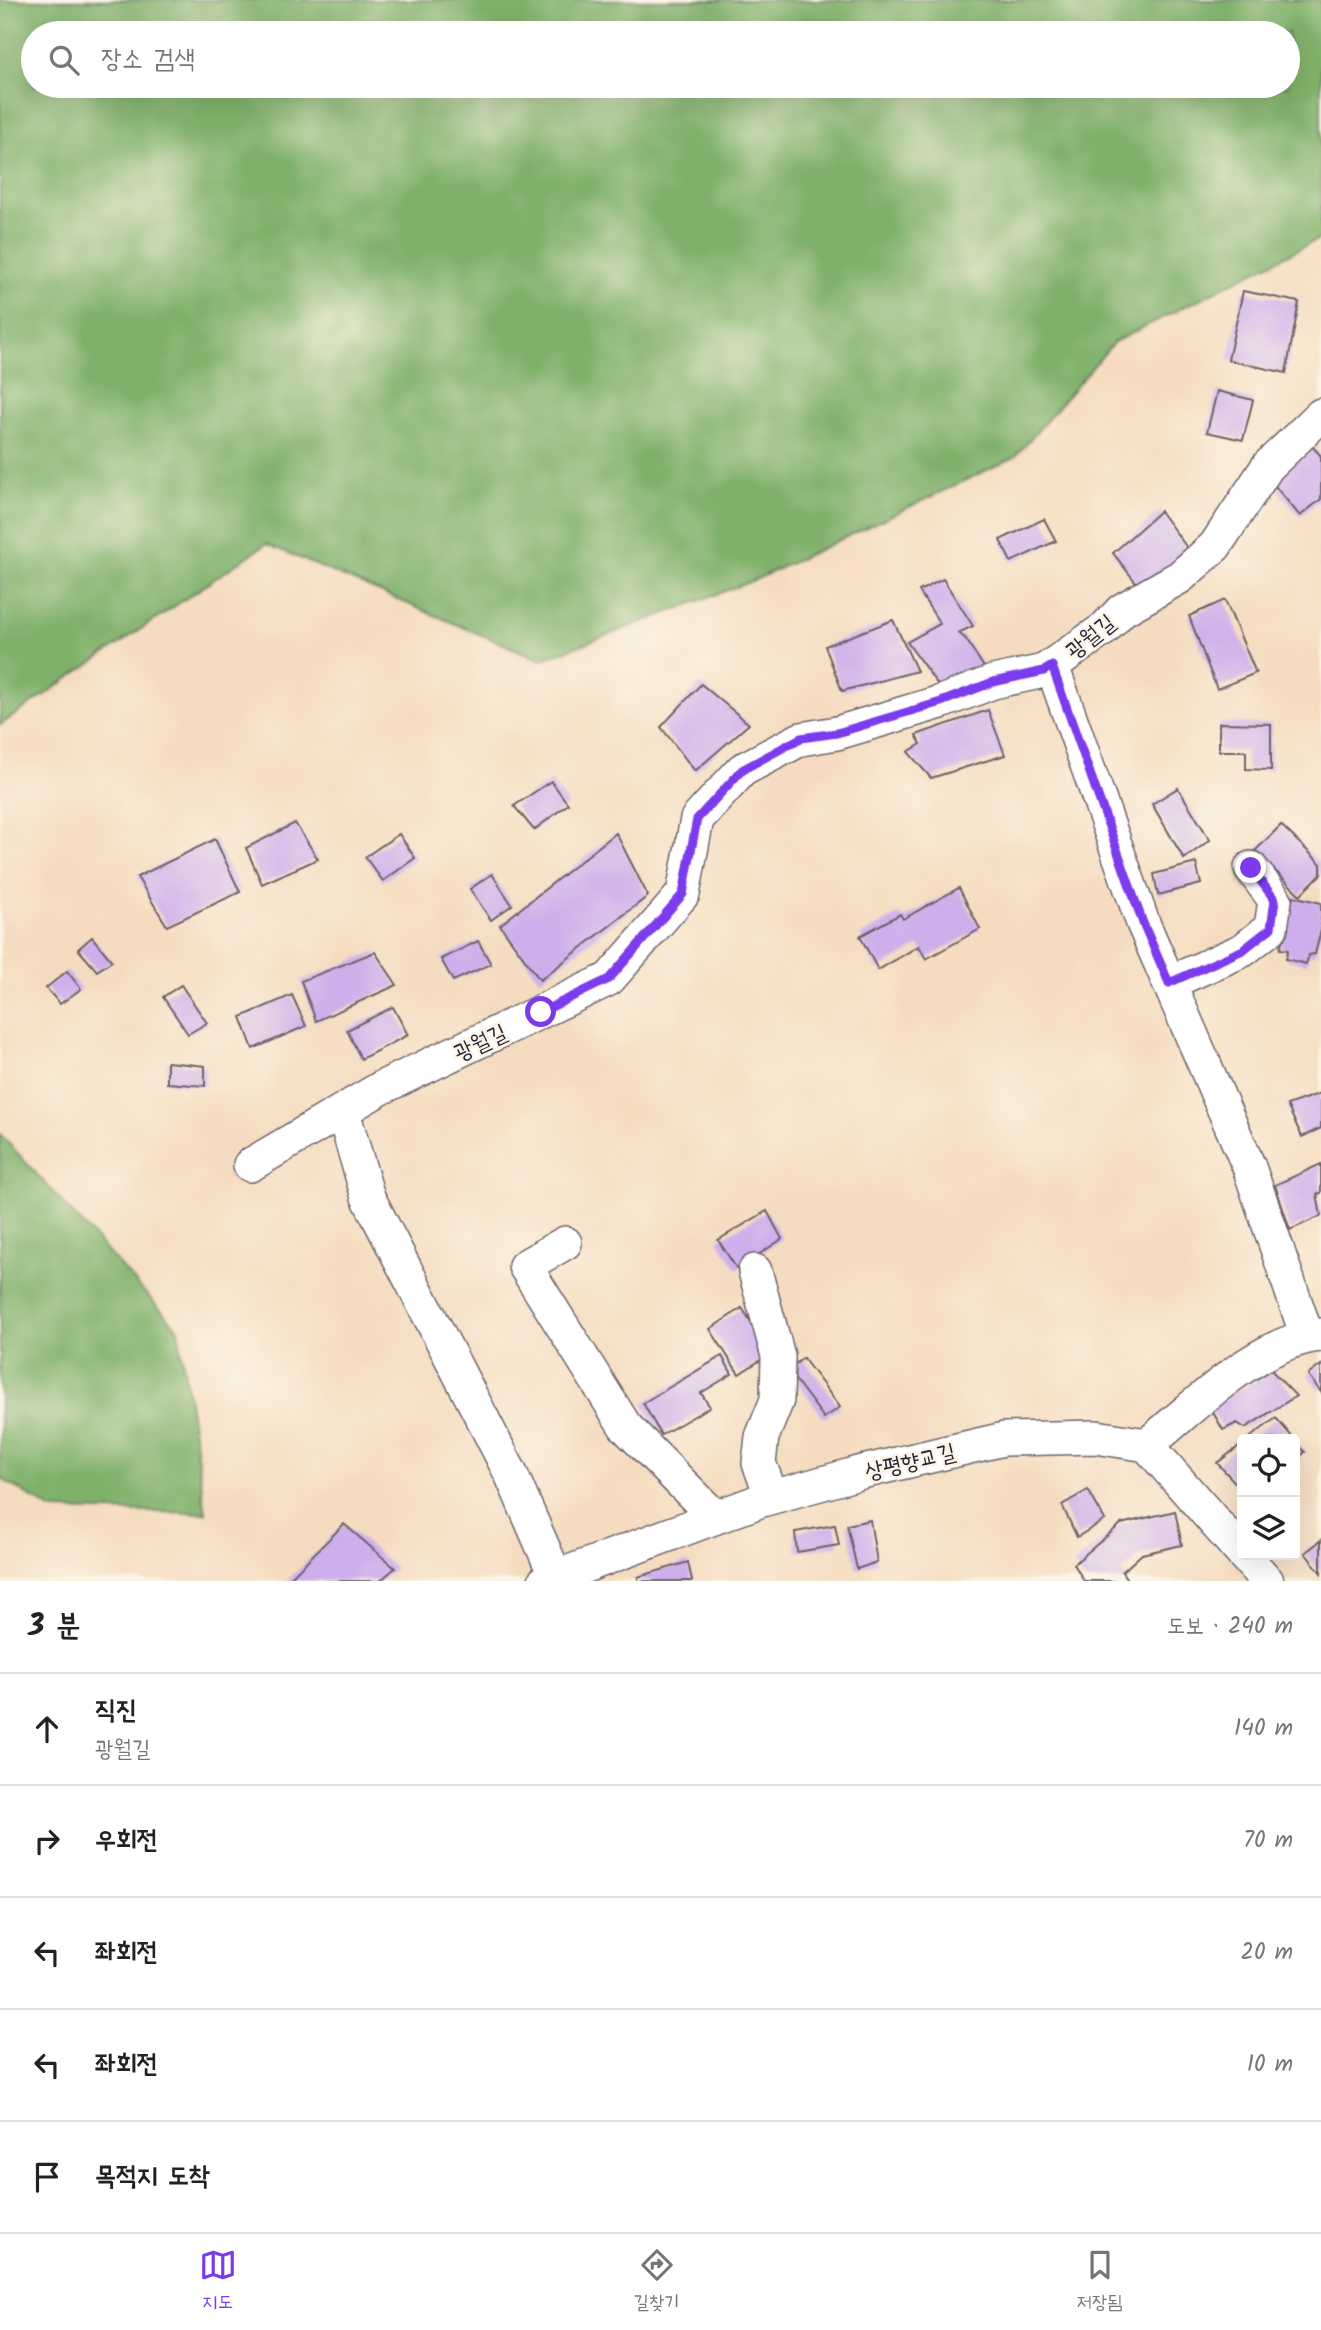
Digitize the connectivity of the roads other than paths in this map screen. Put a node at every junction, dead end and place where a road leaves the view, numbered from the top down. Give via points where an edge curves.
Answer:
1 (1321, 415) edge
2 (1052, 666) junction
3 (1251, 868) dead end
4 (1169, 983) junction
5 (343, 1112) junction
6 (250, 1166) dead end
7 (565, 1243) dead end
8 (755, 1271) dead end
9 (1314, 1335) edge
10 (1147, 1445) junction
11 (772, 1497) junction
12 (715, 1517) junction
13 (1237, 1547) edge
14 (1248, 1560) edge
15 (550, 1578) edge
16 (1267, 1581) edge

1 - 2 street, 광월길 via 1268,467 1215,546 1180,577 1122,610 1104,629
2 - 4 street via 1143,923
2 - 5 street, 광월길 via 837,733 801,738 742,770 697,819 683,894 609,979 382,1088
3 - 4 street via 1275,900 1271,928 1243,950
4 - 9 street via 1249,1167
5 - 6 street, 광월길
5 - 15 street via 368,1197 511,1474
7 - 12 street via 525,1266 625,1426
8 - 11 street via 778,1356 777,1400 762,1437 759,1463
9 - 10 street via 1249,1364
10 - 11 street, 상평향교길 via 1096,1437 1004,1439
10 - 13 street
11 - 12 street, 상평향교길
12 - 15 street, 상평향교길
14 - 16 street

